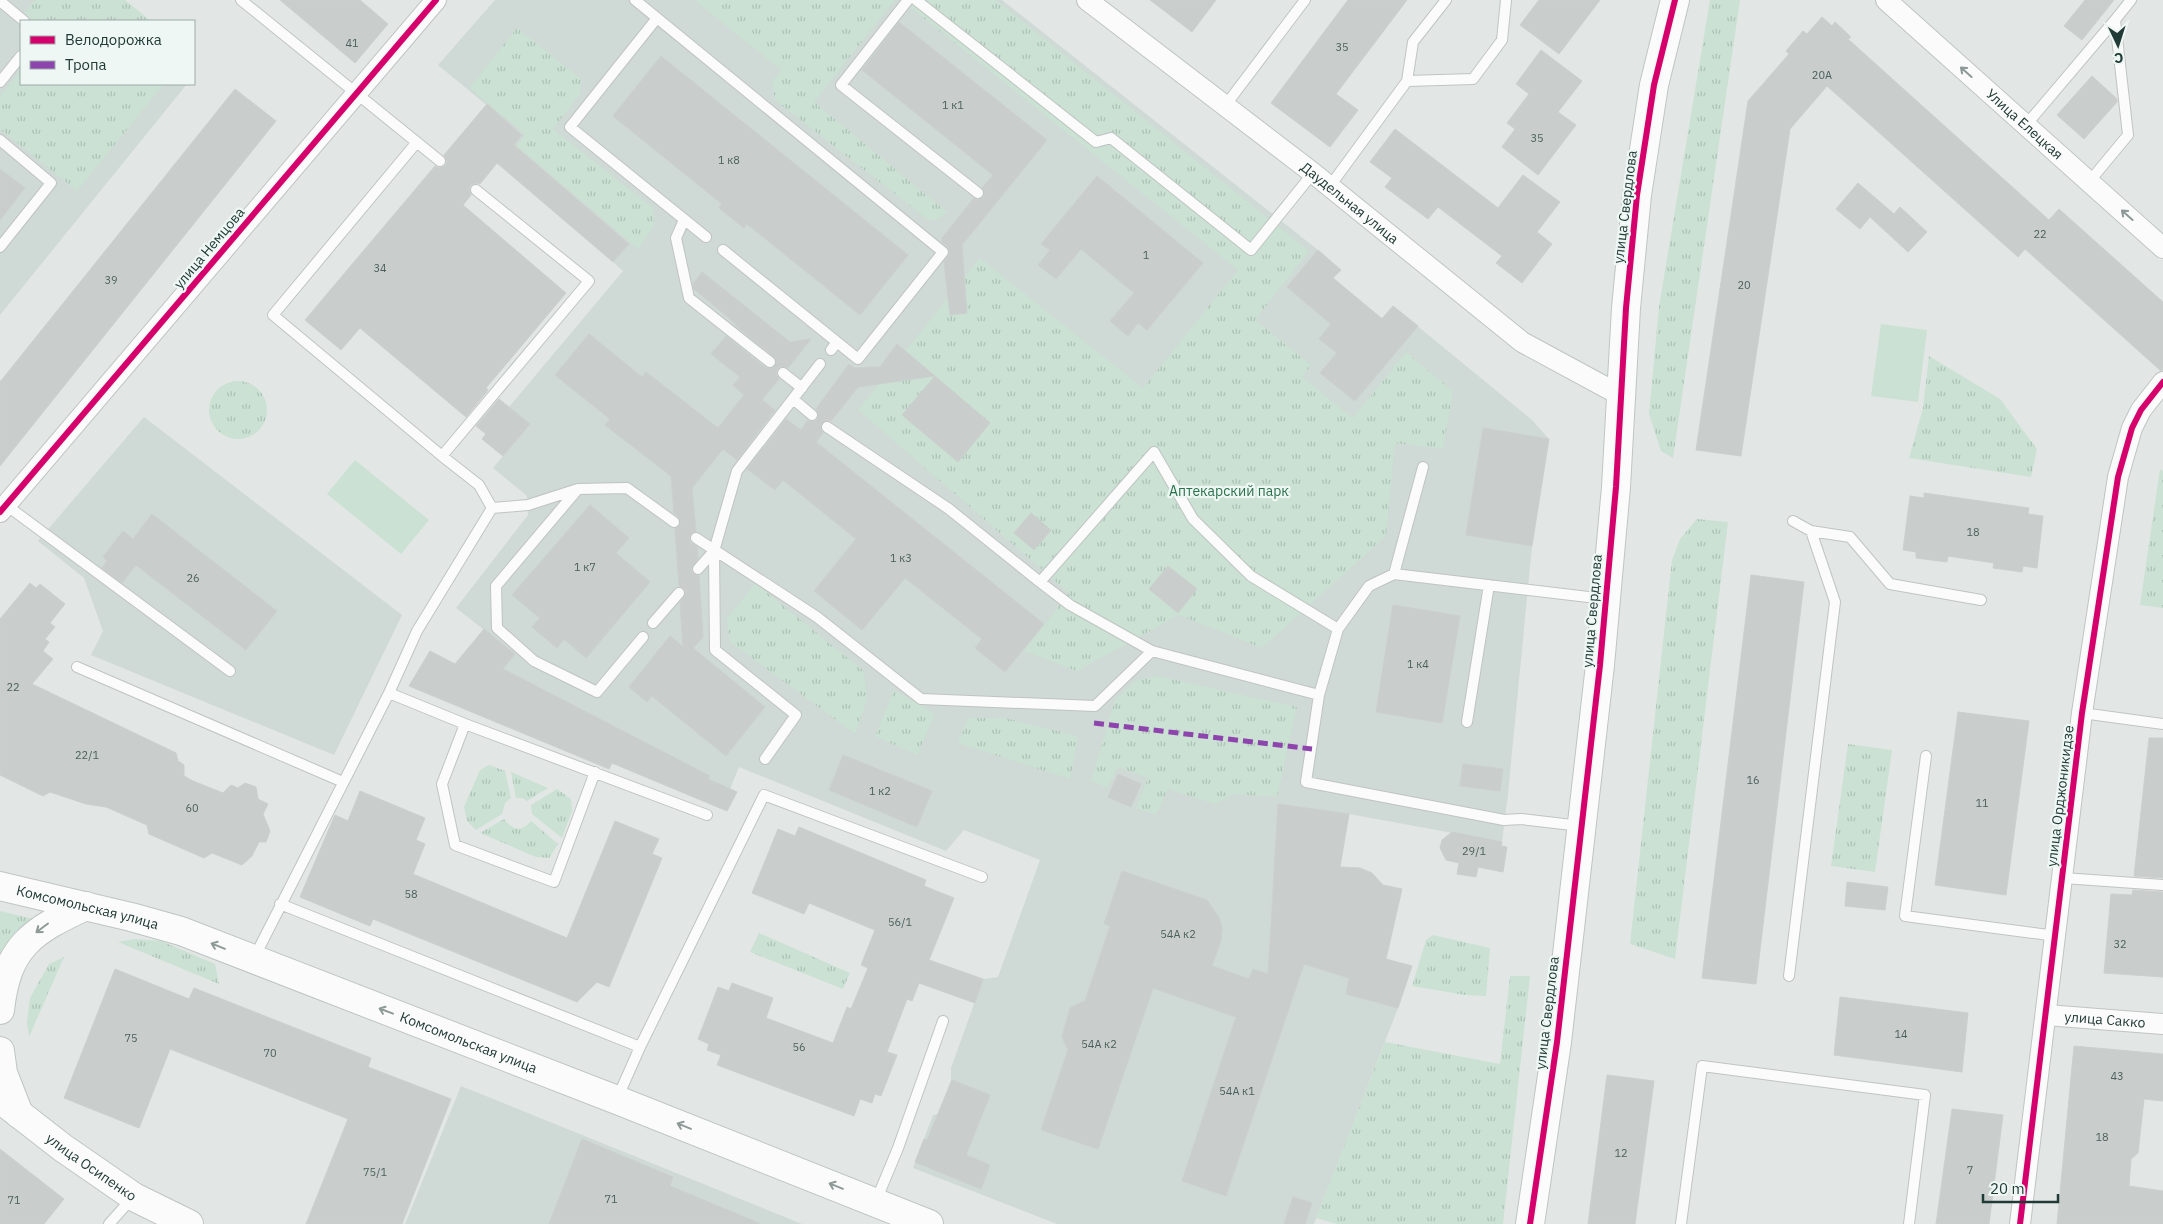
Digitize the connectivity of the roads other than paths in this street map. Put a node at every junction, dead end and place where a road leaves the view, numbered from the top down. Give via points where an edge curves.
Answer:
1 (241, 0) edge
2 (436, 0) edge
3 (635, 0) edge
4 (908, 0) edge
5 (916, 0) edge
6 (1087, 0) edge
7 (1305, 0) edge
8 (1446, 0) edge
9 (1506, 0) edge
10 (1674, 0) edge
11 (1886, 0) edge
12 (2131, 0) edge
13 (0, 1) edge
14 (657, 18) junction
15 (23, 20) edge
16 (2115, 20) junction
17 (20, 57) edge
18 (1407, 81) junction
19 (0, 82) edge
20 (357, 94) junction
21 (1225, 106) junction
22 (2026, 125) junction
23 (0, 140) edge
24 (418, 142) junction
25 (440, 161) dead end
26 (1313, 173) junction
27 (2089, 182) junction
28 (1330, 186) junction
29 (476, 190) dead end
30 (978, 193) dead end
31 (684, 220) junction
32 (706, 237) dead end
33 (0, 247) edge
34 (2163, 248) edge
35 (723, 250) dead end
36 (770, 362) dead end
37 (820, 364) dead end
38 (783, 373) dead end
39 (2163, 382) edge
40 (802, 388) junction
41 (1620, 396) junction
42 (793, 399) junction
43 (812, 415) dead end
44 (827, 427) dead end
45 (442, 456) junction
46 (1423, 467) dead end
47 (578, 488) junction
48 (3, 508) edge
49 (492, 508) junction
50 (1793, 520) dead end
51 (674, 522) dead end
52 (1811, 531) junction
53 (696, 538) dead end
54 (714, 551) junction
55 (698, 569) dead end
56 (1394, 574) junction
57 (1040, 582) junction
58 (1489, 585) junction
59 (679, 592) dead end
60 (1606, 600) junction
61 (1981, 600) dead end
62 (653, 623) dead end
63 (1338, 629) junction
64 (643, 637) dead end
65 (1152, 651) junction
66 (77, 667) dead end
67 (230, 671) dead end
68 (389, 693) junction
69 (1319, 695) junction
70 (2082, 713) junction
71 (1467, 722) dead end
72 (465, 724) junction
73 (2163, 724) edge
74 (1926, 756) dead end
75 (765, 759) dead end
76 (595, 772) junction
77 (343, 782) junction
78 (707, 815) dead end
79 (1582, 826) junction
80 (982, 877) dead end
81 (2063, 878) junction
82 (2163, 884) edge
83 (0, 886) edge
84 (280, 904) junction
85 (86, 906) junction
86 (2056, 936) junction
87 (252, 960) junction
88 (1789, 976) dead end
89 (0, 1010) edge
90 (2046, 1015) junction
91 (943, 1022) dead end
92 (2163, 1024) edge
93 (640, 1047) junction
94 (0, 1051) edge
95 (616, 1100) junction
96 (10, 1106) edge
97 (134, 1197) junction
98 (876, 1202) junction
99 (109, 1224) edge
100 (189, 1224) edge
101 (930, 1224) edge
102 (1530, 1224) edge
103 (1681, 1224) edge
104 (1909, 1224) edge
105 (2020, 1224) edge

1 - 20 lane
2 - 20 street, улица Немцова
3 - 14 lane
4 - 30 lane via 841,85
5 - 26 lane via 1096,142 1110,138 1252,250
6 - 21 street, Даудельная улица
7 - 21 lane
8 - 18 lane via 1413,42
9 - 18 lane via 1502,40 1473,79
10 - 41 main road, улица Свердлова via 1654,85 1637,195
22 -> 11 street, Улица Елецкая
12 - 16 lane
13 - 15 lane
14 - 31 lane via 570,127
14 - 35 lane via 943,252 858,359 834,346
16 - 22 lane
16 - 27 lane via 2128,135
17 - 19 lane
18 - 28 lane
20 - 24 lane
20 - 48 street, улица Немцова
21 - 26 street, Даудельная улица
22 - 27 street, Улица Елецкая
23 - 33 lane via 51,183
24 - 25 lane
24 - 45 lane via 273,315
26 - 28 street, Даудельная улица
34 -> 27 street, Улица Елецкая
28 - 41 street, Даудельная улица via 1522,342
29 - 45 lane via 588,282
31 - 32 lane
31 - 36 lane via 676,238 689,298
37 - 40 lane
38 - 40 lane
39 - 70 street, улица Орджоникидзе via 2132,428 2118,477
40 - 42 lane
41 - 60 main road, улица Свердлова
42 - 43 lane
42 - 54 lane via 737,471
44 - 57 lane via 949,510
45 - 49 lane via 480,485
46 - 56 lane
47 - 49 lane via 528,505
47 - 51 lane via 627,488
47 - 64 lane via 496,586 496,628 534,661 597,692
48 - 67 lane
49 - 68 lane via 417,631
50 - 52 lane
52 - 61 lane via 1850,537 1890,584
52 - 88 lane via 1835,602
53 - 54 lane
54 - 55 lane
54 - 65 lane via 817,617 921,699 1095,706
54 - 75 lane via 714,650 796,715
56 - 58 lane
56 - 63 lane via 1370,586
57 - 63 lane via 1154,452 1194,519 1251,576
57 - 65 lane via 1070,605
58 - 60 lane
58 - 71 lane
59 - 62 lane
60 - 79 main road, улица Свердлова
63 - 69 lane
65 - 69 lane
66 - 77 lane
68 - 72 lane
68 - 77 lane
69 - 79 lane via 1306,782 1504,820
70 - 73 lane
70 - 81 street, улица Орджоникидзе
72 - 76 lane
72 - 76 lane via 442,784 455,845 554,882
74 - 86 lane via 1906,916
76 - 78 lane
77 - 84 lane
79 - 102 main road, улица Свердлова via 1557,1042
80 - 93 lane via 764,795
81 - 82 lane
81 - 86 street, улица Орджоникидзе
83 - 85 main road, Комсомольская улица
84 - 87 lane
84 - 93 lane
87 -> 85 main road, Комсомольская улица via 181,931
85 -> 89 main road via 48,924 26,940 11,964 2,990
86 - 90 street, улица Орджоникидзе
95 -> 87 main road, Комсомольская улица
90 - 92 street, улица Сакко
90 - 105 street, улица Орджоникидзе
91 - 98 lane
93 - 95 lane
94 - 96 main road
98 -> 95 main road, Комсомольская улица
96 - 97 main road, улица Осипенко via 63,1148
97 - 99 lane
97 - 100 main road, улица Осипенко
98 - 101 main road, Комсомольская улица
103 - 104 lane via 1702,1066 1926,1094

